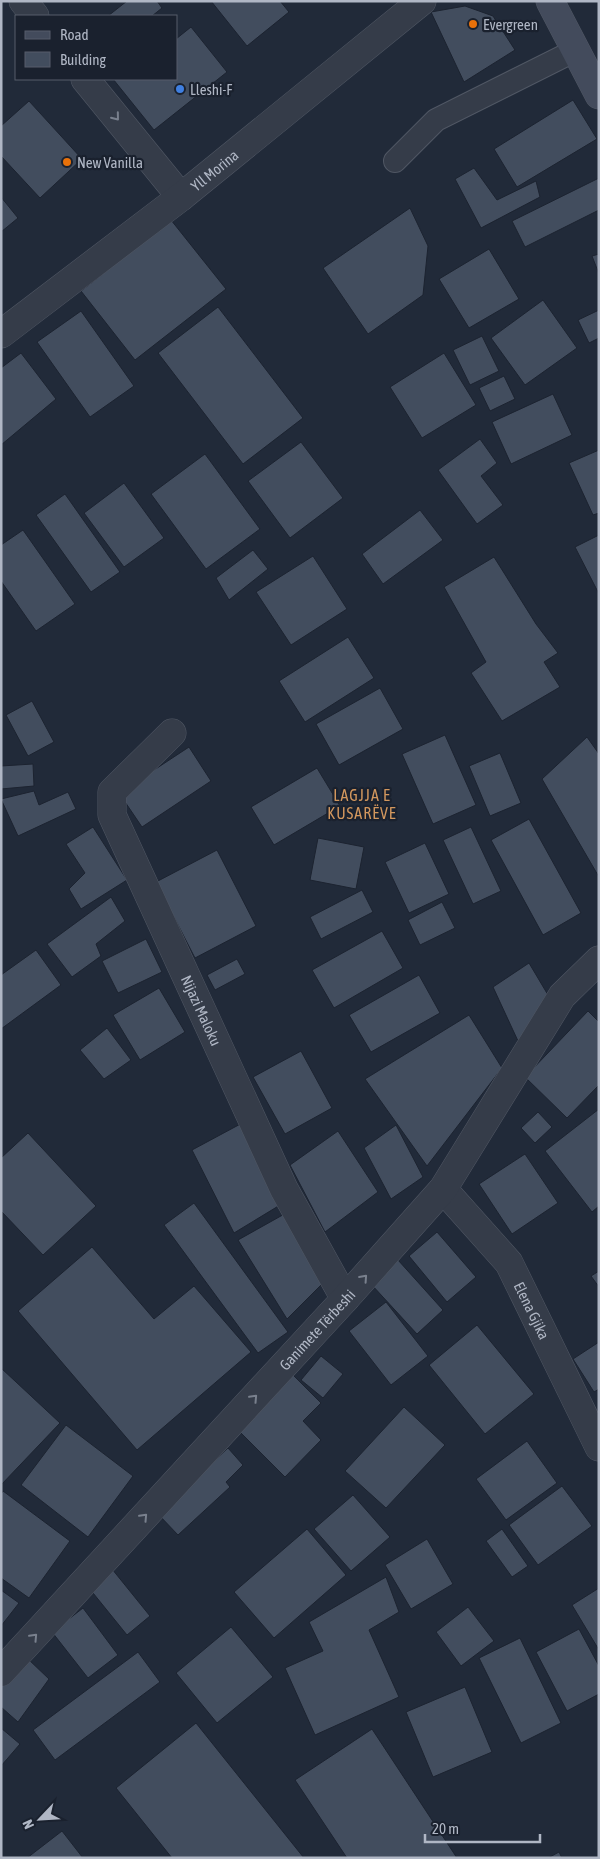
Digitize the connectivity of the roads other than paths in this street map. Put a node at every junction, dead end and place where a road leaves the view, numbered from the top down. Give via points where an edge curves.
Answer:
1 (23, 1) edge
2 (422, 1) edge
3 (550, 1) edge
4 (34, 15) edge
5 (576, 50) junction
6 (86, 80) edge
7 (598, 94) edge
8 (395, 161) dead end
9 (181, 197) junction
10 (1, 334) edge
11 (172, 733) dead end
12 (599, 960) edge
13 (443, 1189) junction
14 (345, 1299) junction
15 (599, 1447) edge
16 (1, 1672) edge

1 - 4 street
2 - 9 street, Yll Morina
3 - 5 street
5 - 7 street
5 - 8 lane via 436,120
6 -> 9 street
9 - 10 street, Yll Morina
11 - 14 street, Nijazi Maloku via 112,792 112,815 284,1189
12 - 13 street, Ganimete Tërbeshi via 562,996
14 -> 13 street, Ganimete Tërbeshi
13 - 15 street, Elena Gjika via 509,1263
16 -> 14 street, Ganimete Tërbeshi

